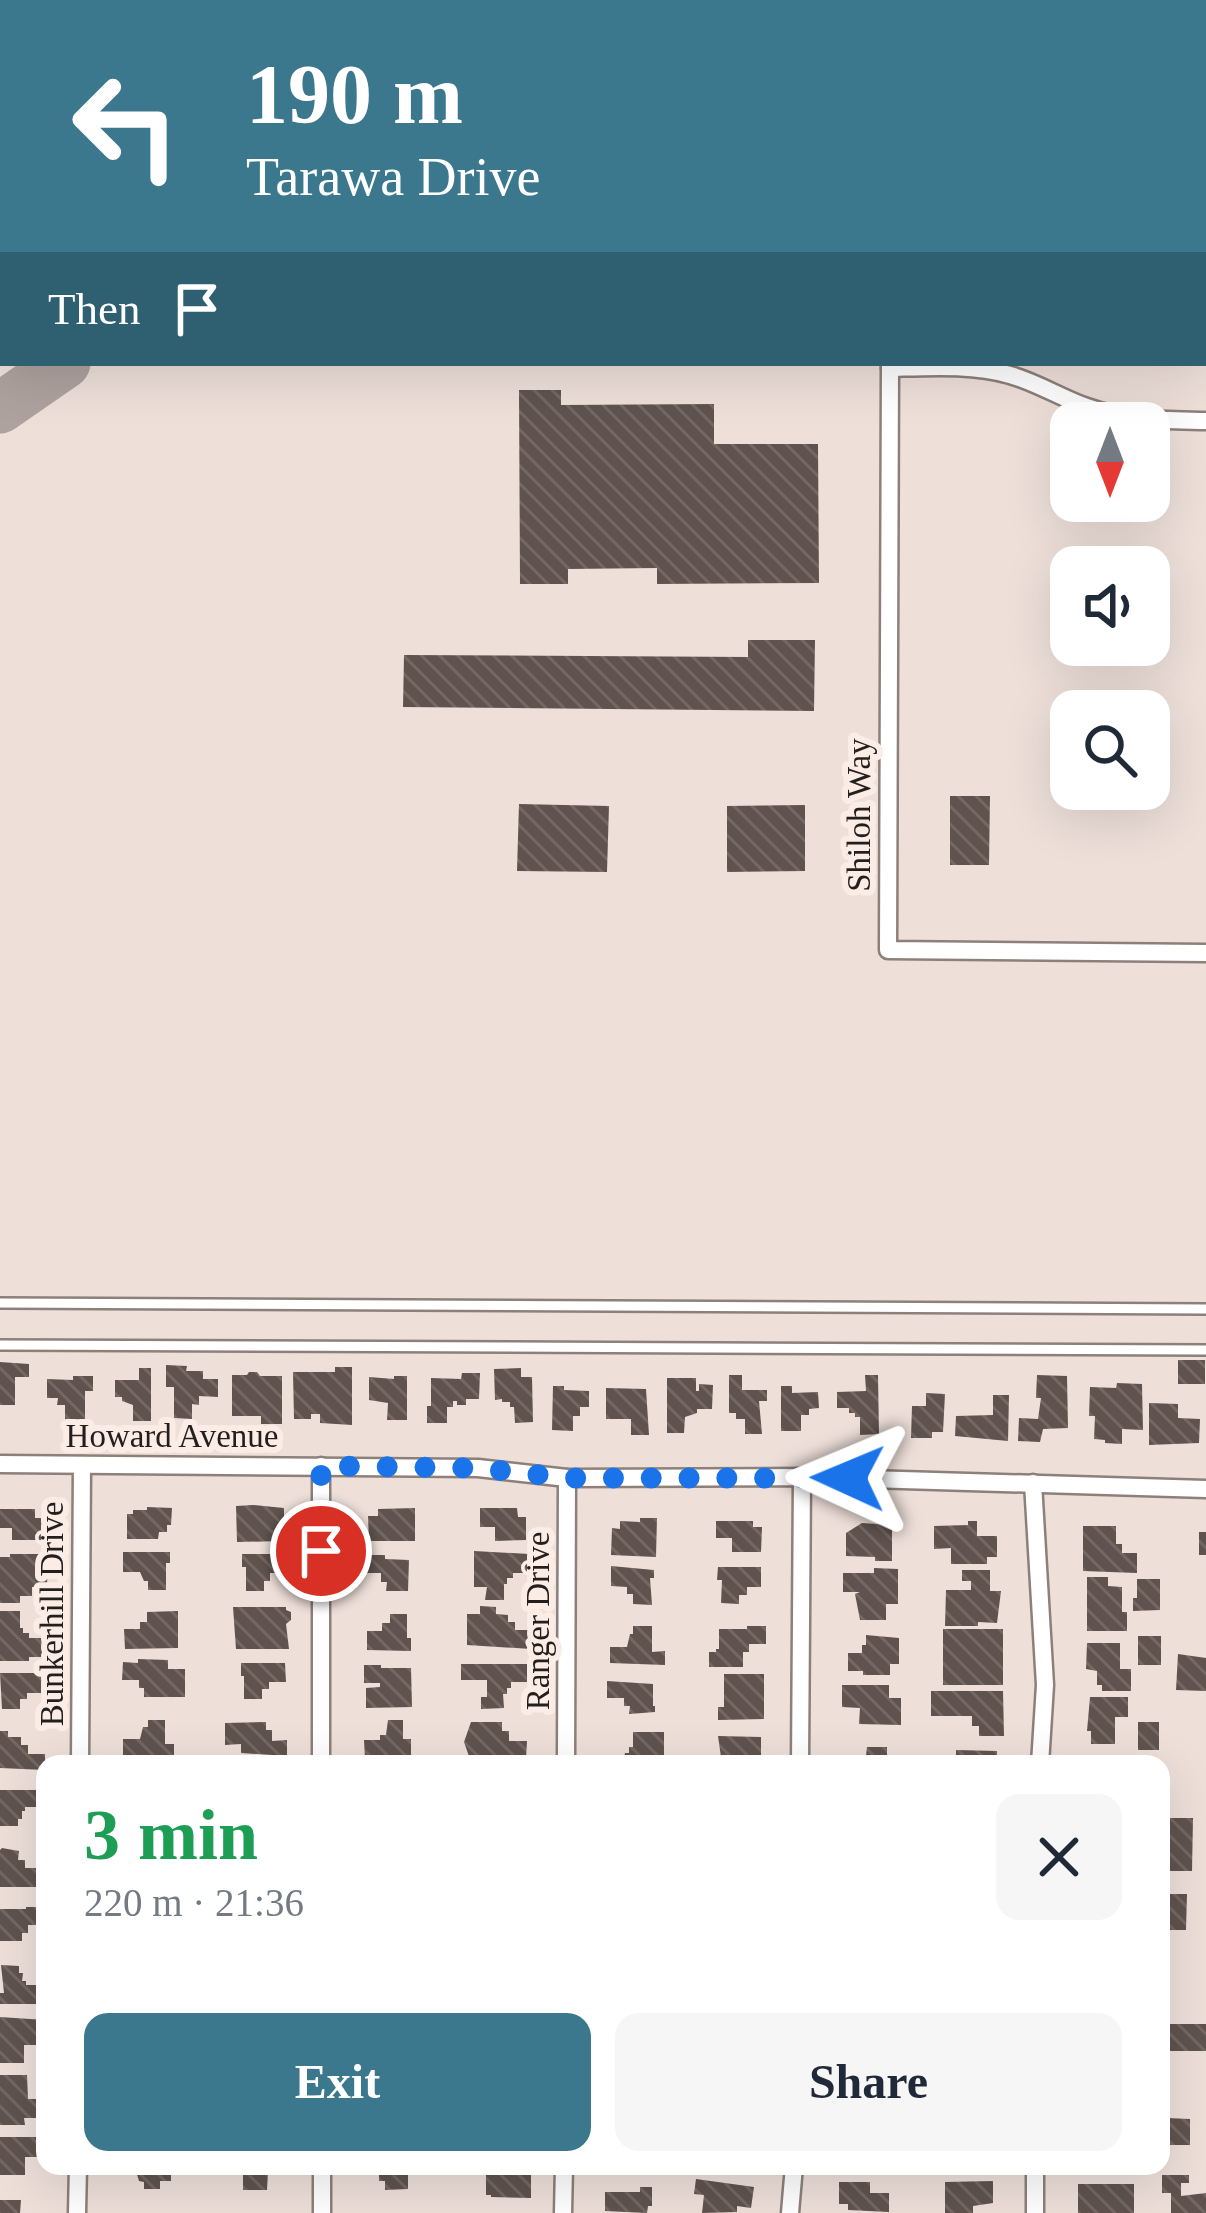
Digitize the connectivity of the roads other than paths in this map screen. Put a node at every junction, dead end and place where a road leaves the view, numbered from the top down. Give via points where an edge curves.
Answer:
1 (890, 366) edge
2 (912, 366) edge
3 (1206, 421) edge
4 (1206, 953) edge
5 (0, 1303) edge
6 (1206, 1309) edge
7 (0, 1345) edge
8 (1206, 1350) edge
9 (0, 1464) edge
10 (82, 1465) junction
11 (321, 1466) junction
12 (802, 1477) junction
13 (568, 1478) junction
14 (1033, 1483) junction
15 (1206, 1489) edge
16 (80, 1755) edge
17 (321, 1755) edge
18 (566, 1755) edge
19 (800, 1755) edge
20 (1041, 1755) edge
21 (77, 2175) edge
22 (322, 2175) edge
23 (564, 2175) edge
24 (793, 2175) edge
25 (1035, 2175) edge
26 (77, 2213) edge
27 (322, 2213) edge
28 (563, 2213) edge
29 (790, 2213) edge
30 (1036, 2213) edge

1 - 4 street, Shiloh Way via 888,950
2 - 3 street via 1011,375 1117,416
5 - 6 lane
7 - 8 lane
9 - 10 street, Howard Avenue
10 - 11 street, Howard Avenue
10 - 16 street, Bunkerhill Drive
11 - 13 street, Howard Avenue
11 - 17 street
12 - 13 street, Howard Avenue
12 - 14 street, Howard Avenue
12 - 19 street
13 - 18 street, Ranger Drive
14 - 15 street, Howard Avenue
14 - 20 street via 1045,1685
21 - 26 street
22 - 27 street
23 - 28 street
24 - 29 street
25 - 30 street

